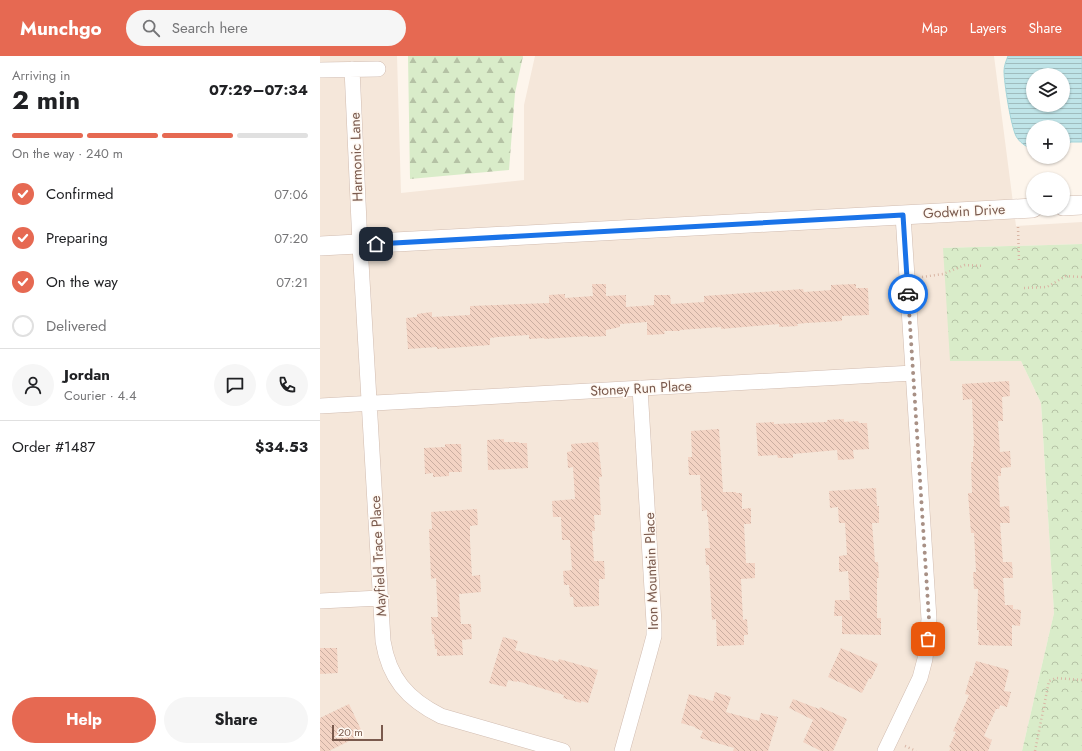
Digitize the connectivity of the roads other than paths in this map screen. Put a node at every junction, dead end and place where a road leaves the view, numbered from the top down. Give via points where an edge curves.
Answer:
1 (352, 69) junction
2 (378, 69) dead end
3 (320, 70) edge
4 (1082, 205) edge
5 (1070, 206) edge
6 (1025, 208) edge
7 (903, 215) junction
8 (360, 244) junction
9 (320, 246) edge
10 (913, 373) junction
11 (640, 388) junction
12 (369, 403) junction
13 (320, 406) edge
14 (380, 598) junction
15 (320, 601) edge
16 (562, 751) edge
17 (622, 751) edge
18 (885, 751) edge

1 - 2 street
1 - 3 street
1 - 8 street, Harmonic Lane
4 - 5 street
6 - 7 street, Godwin Drive
7 - 8 street, Godwin Drive
7 - 10 street
8 - 9 street, Godwin Drive
8 - 12 street, Mayfield Trace Place
10 - 11 street, Stoney Run Place
10 - 18 street via 929,619 928,639 926,660 920,678
11 - 12 street, Stoney Run Place
11 - 17 street, Iron Mountain Place via 654,636
12 - 13 street, Stoney Run Place
12 - 14 street, Mayfield Trace Place
14 - 15 street
14 - 16 street, Mayfield Trace Place via 385,656 397,681 419,704 441,716

